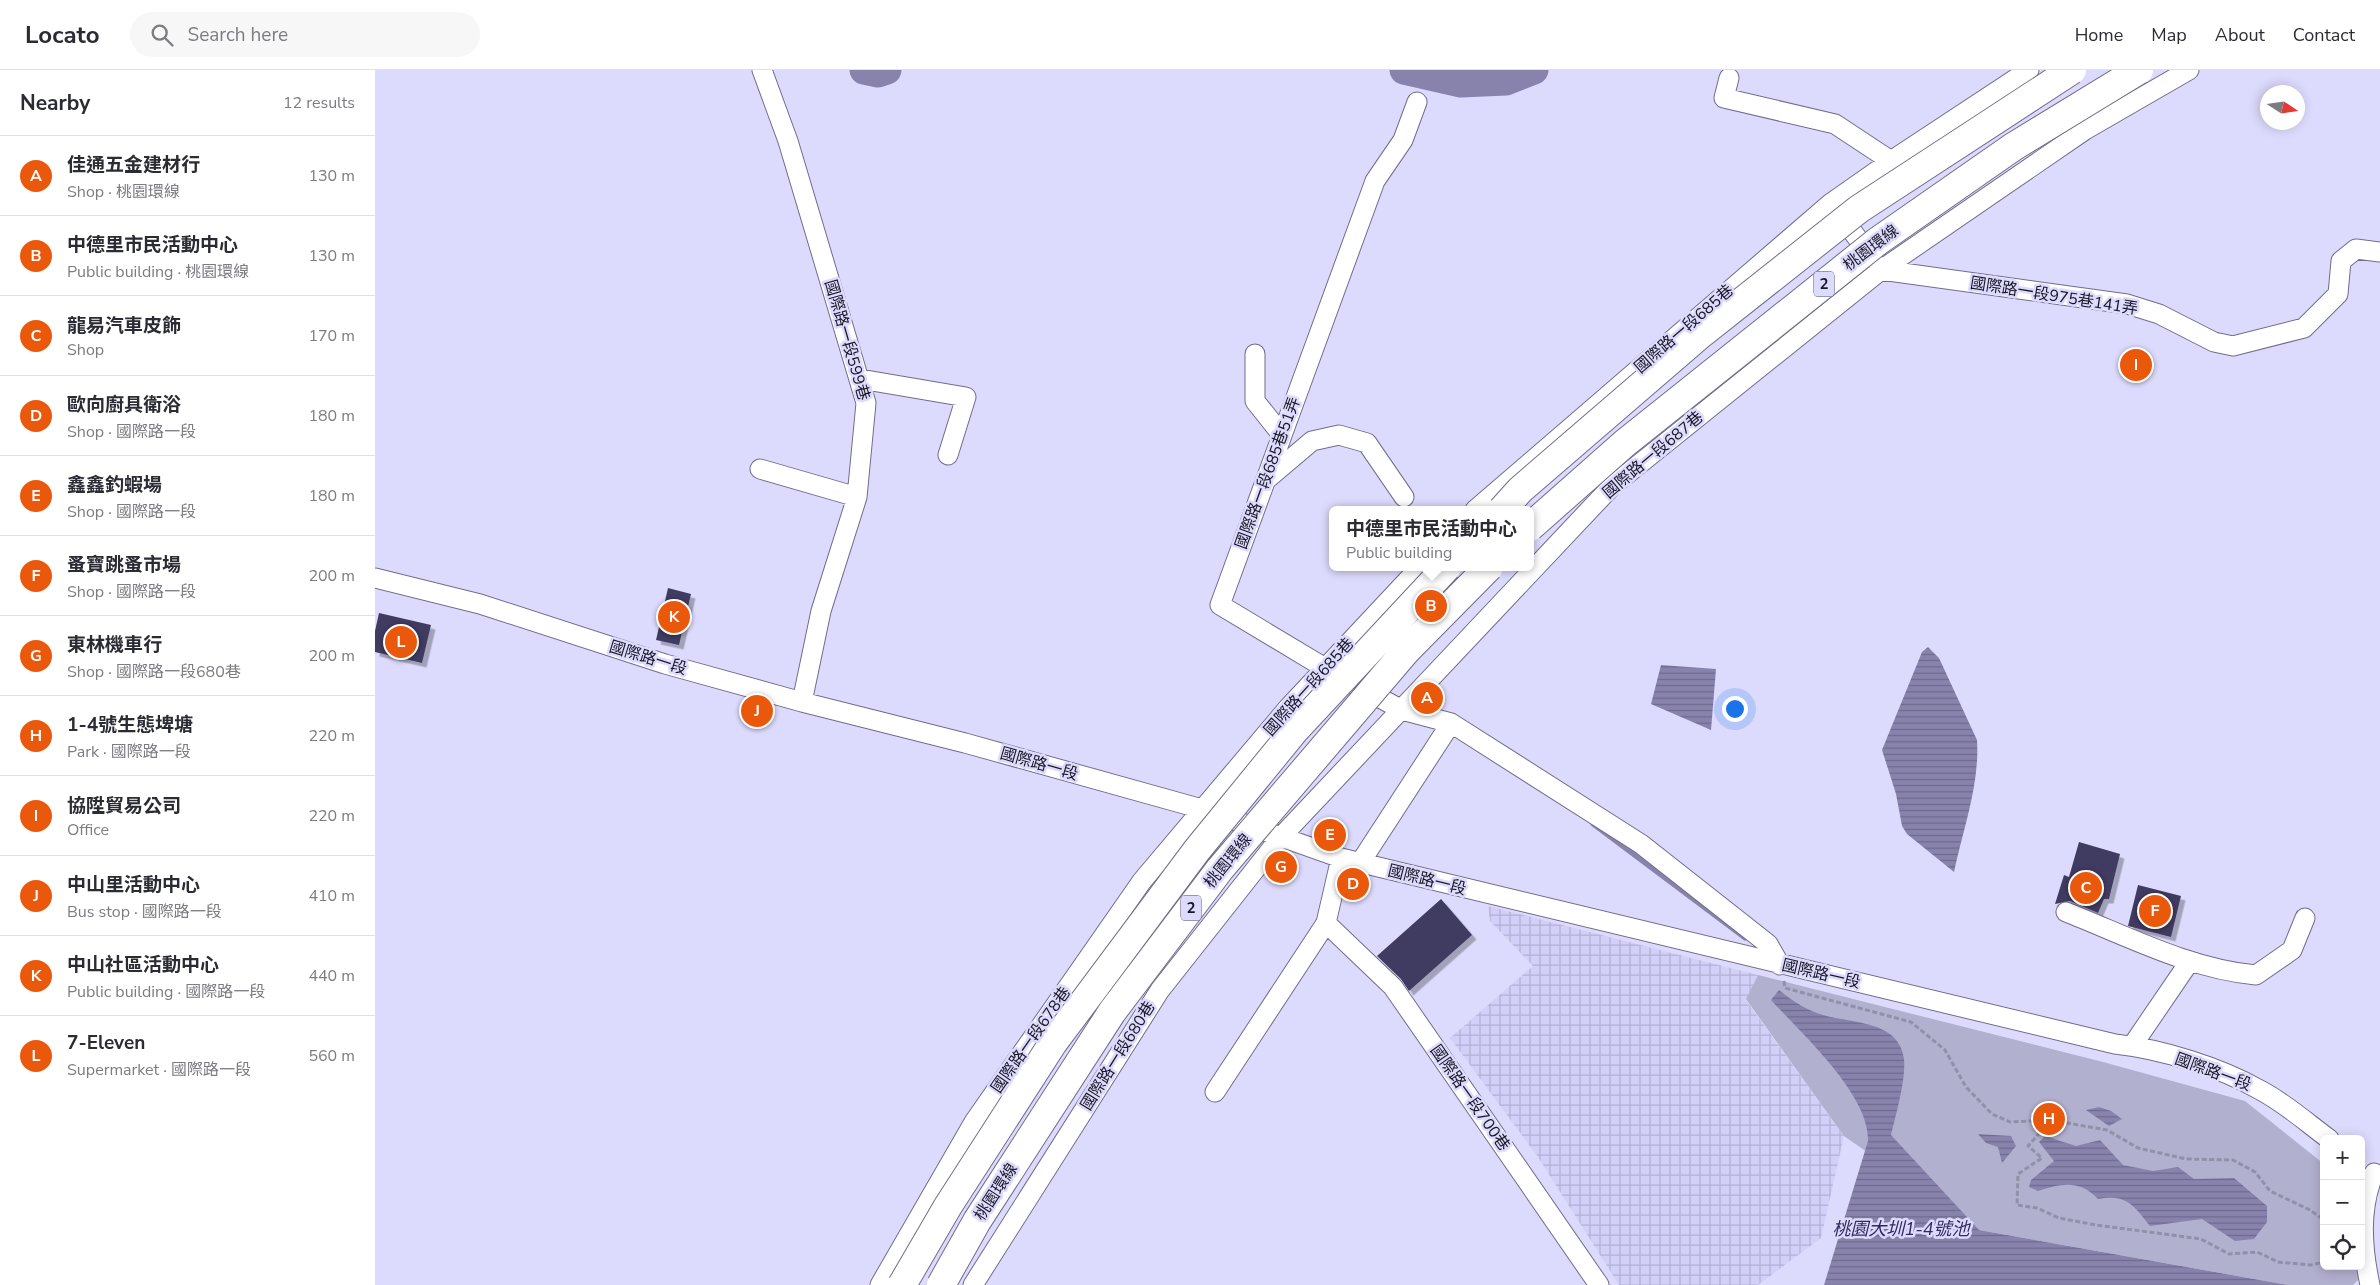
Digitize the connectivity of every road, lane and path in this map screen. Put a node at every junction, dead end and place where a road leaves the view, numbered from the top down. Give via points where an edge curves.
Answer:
1 (2029, 70) edge
2 (2073, 70) edge
3 (2139, 70) edge
4 (2189, 70) edge
5 (758, 71) edge
6 (1729, 78) dead end
7 (1417, 102) dead end
8 (1891, 161) junction
9 (1831, 203) junction
10 (2380, 252) edge
11 (1881, 270) junction
12 (1255, 354) dead end
13 (860, 379) junction
14 (1282, 435) junction
15 (948, 455) dead end
16 (760, 469) dead end
17 (1265, 481) junction
18 (857, 497) junction
19 (1405, 497) dead end
20 (1480, 506) edge
21 (1505, 506) edge
22 (1534, 523) edge
23 (1534, 569) edge
24 (1416, 571) edge
25 (1443, 571) edge
26 (1485, 571) edge
27 (1532, 571) edge
28 (375, 578) edge
29 (1325, 668) junction
30 (802, 702) junction
31 (1402, 710) junction
32 (1451, 723) junction
33 (1202, 809) junction
34 (1281, 838) junction
35 (1341, 858) junction
36 (1360, 863) junction
37 (2066, 912) dead end
38 (2305, 918) dead end
39 (1326, 924) junction
40 (2190, 960) junction
41 (1780, 965) junction
42 (1785, 988) dead end
43 (2133, 1046) junction
44 (1215, 1092) dead end
45 (2050, 1120) junction
46 (2324, 1135) edge
47 (2372, 1171) edge
48 (2320, 1217) edge
49 (2320, 1263) edge
50 (880, 1285) edge
51 (902, 1285) edge
52 (941, 1285) edge
53 (973, 1285) edge
54 (1599, 1285) edge
55 (2370, 1285) edge

1 - 8 street, 國際路一段685巷
2 - 21 highway, 2, bridge via 1859,209 1701,334
3 - 22 highway, 桃園環線 / 2, bridge via 2013,147 1878,241 1625,442
4 - 11 street, 國際路一段687巷 via 2085,130
5 - 13 street, 國際路一段599巷 via 788,141
6 - 8 street via 1724,98 1835,124
7 - 14 street, 國際路一段685巷51弄 via 1403,140 1375,181
8 - 9 street, 國際路一段685巷
9 - 11 street
9 - 20 street, 國際路一段685巷
10 - 11 street, 國際路一段975巷141弄 via 2356,249 2341,261 2338,294 2304,328 2233,346 2214,342 2159,314 2127,304
11 - 23 street, 國際路一段687巷 via 1612,486
12 - 14 street via 1255,401
13 - 15 street via 966,397
13 - 18 street, 國際路一段599巷 via 866,403
14 - 17 street, 國際路一段685巷51弄
16 - 18 street
17 - 19 street via 1312,441 1339,435 1367,443
17 - 29 street, 國際路一段685巷51弄 via 1220,604
18 - 30 street, 國際路一段599巷 via 821,611
24 - 29 street, 國際路一段685巷
25 - 51 highway, 桃園環線 / 2, bridge via 1295,730 1197,850 1053,1043 948,1206
26 - 52 highway, 桃園環線 / 2, bridge via 1406,651 1220,869 1112,1012 977,1221
27 - 31 street, 國際路一段687巷
28 - 30 street, 國際路一段 via 480,604 665,664
29 - 31 street, 國際路一段685巷51弄
29 - 33 street, 國際路一段685巷
30 - 33 street, 國際路一段 via 965,743
31 - 32 street, 國際路一段685巷51弄
31 - 34 street, 國際路一段687巷
32 - 36 street
32 - 41 street, 國際路一段685巷51弄 via 1641,844 1768,944
33 - 34 street, 國際路一段
33 - 50 street, 國際路一段678巷 via 1142,880 974,1122
34 - 35 street, 國際路一段
34 - 53 street, 國際路一段680巷 via 1160,990
35 - 36 street, 國際路一段
35 - 39 street
36 - 41 street, 國際路一段
37 - 40 street
38 - 40 street via 2292,950 2256,975 2233,973
39 - 44 street
39 - 54 street, 國際路一段700巷 via 1393,987
40 - 43 street
41 - 43 street, 國際路一段
42 - 45 path via 1911,1022 1945,1050 1966,1087 1992,1114 2010,1122
43 - 46 street, 國際路一段 via 2235,1077 2290,1108
45 - 48 path via 2107,1130 2138,1148 2186,1159 2233,1160 2255,1172 2270,1191
45 - 49 path via 2028,1146 2042,1158 2018,1174 2017,1205 2096,1226 2201,1239 2229,1254 2257,1252 2278,1262
47 - 55 street via 2366,1193 2363,1248

